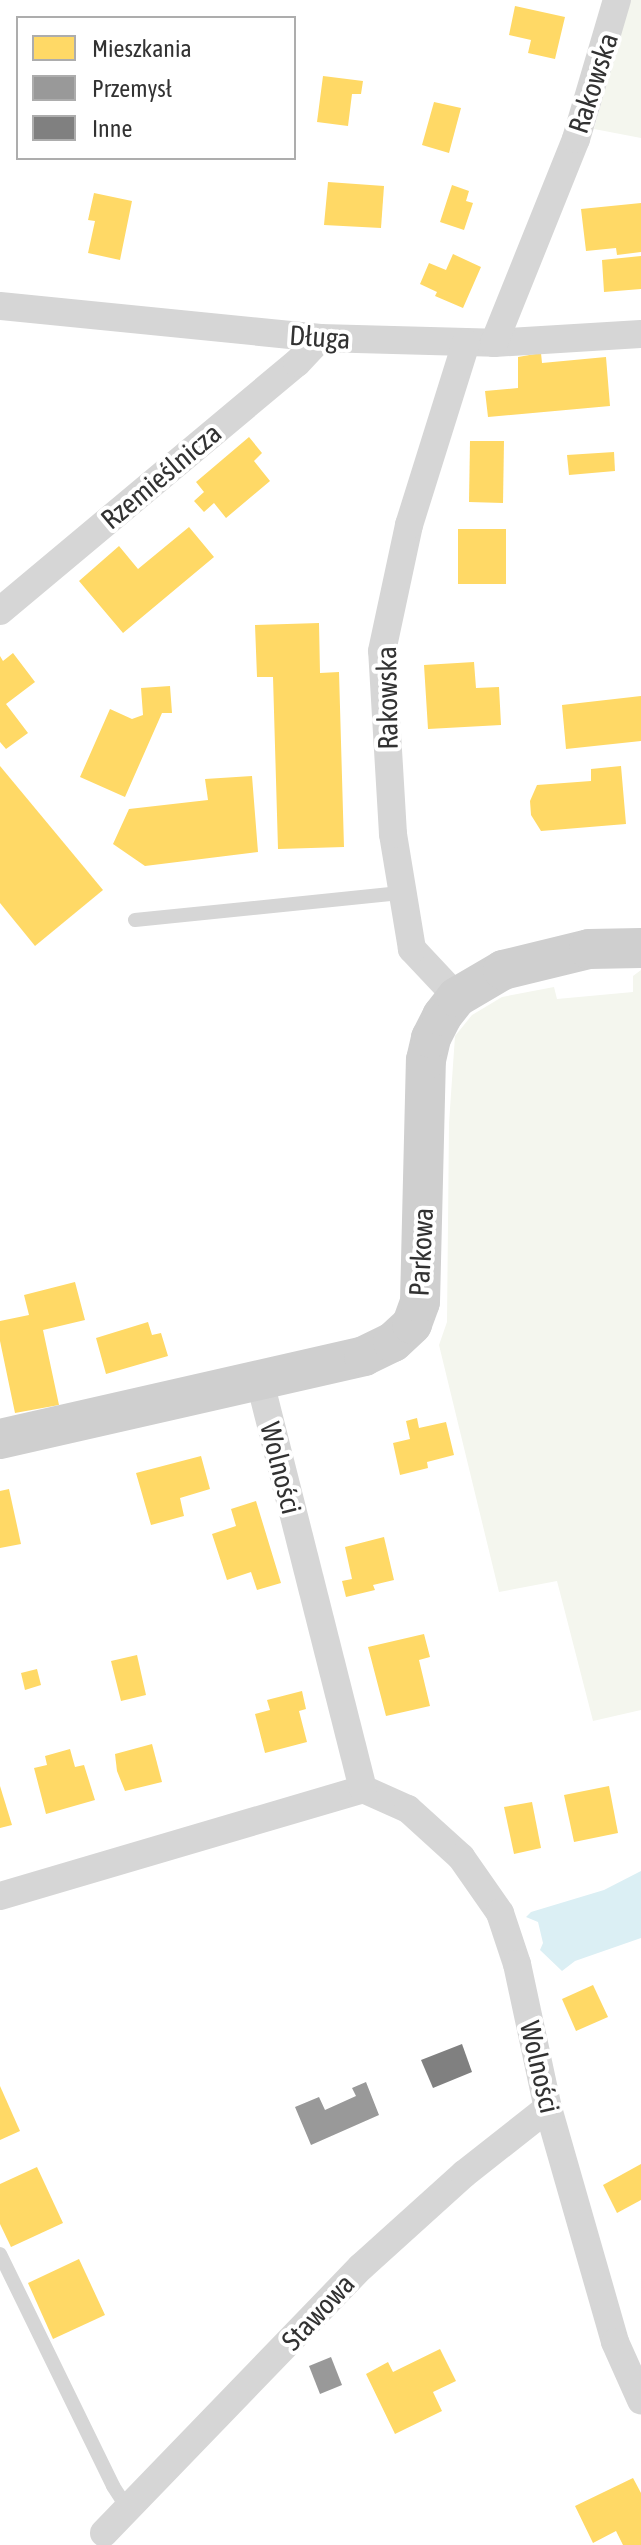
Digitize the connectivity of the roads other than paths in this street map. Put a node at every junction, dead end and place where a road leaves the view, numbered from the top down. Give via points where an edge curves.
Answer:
1 (617, 0) edge
2 (0, 306) edge
3 (641, 334) edge
4 (320, 338) junction
5 (480, 343) junction
6 (0, 611) edge
7 (403, 893) junction
8 (135, 920) dead end
9 (641, 948) edge
10 (457, 997) junction
11 (259, 1379) junction
12 (0, 1439) edge
13 (363, 1789) junction
14 (0, 1896) edge
15 (548, 2108) junction
16 (0, 2254) edge
17 (641, 2400) edge
18 (128, 2509) junction
19 (107, 2539) edge

1 - 5 street, Rakowska via 576,139
2 - 4 street, Długa
3 - 5 street, Długa
4 - 5 street, Długa
4 - 6 street, Rzemieślnicza via 297,363
5 - 7 street, Rakowska via 409,525 382,651 393,834
7 - 8 lane
7 - 10 street, Rakowska via 412,949
9 - 10 street, Parkowa via 589,949 542,958 503,970
10 - 11 street, Parkowa via 437,1027 426,1060 424,1273 412,1324 393,1342 364,1356
11 - 12 street, Parkowa
11 - 13 street, Wolności
13 - 14 street
13 - 15 street, Wolności via 408,1809 461,1857 490,1894 517,1964
15 - 17 street, Wolności via 615,2342
15 - 18 street, Stawowa via 464,2174 361,2267
16 - 18 lane
18 - 19 street, Stawowa

